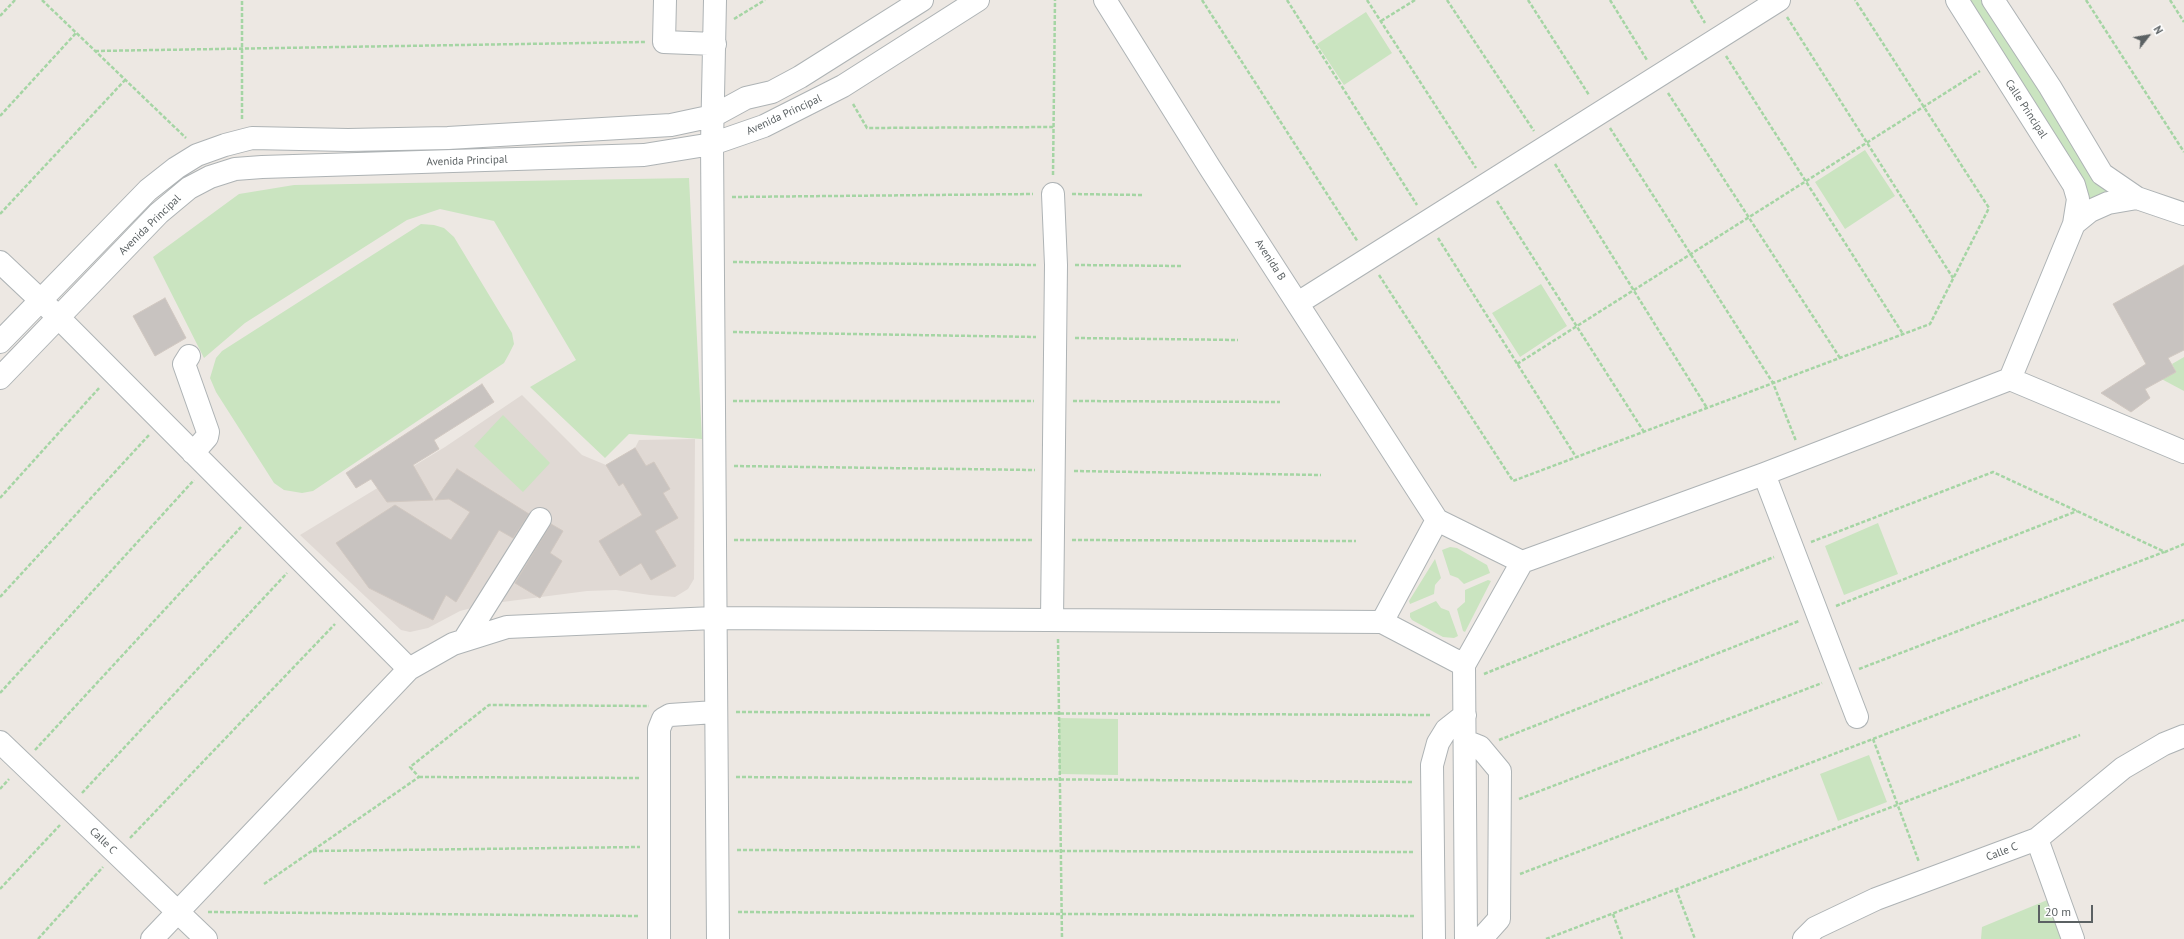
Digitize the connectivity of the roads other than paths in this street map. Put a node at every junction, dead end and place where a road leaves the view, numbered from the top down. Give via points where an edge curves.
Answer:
1 (665, 0) edge
2 (715, 0) edge
3 (922, 0) edge
4 (978, 0) edge
5 (1105, 0) edge
6 (1778, 0) edge
7 (1956, 0) edge
8 (1993, 0) edge
9 (715, 37) junction
10 (713, 116) junction
11 (712, 144) junction
12 (1053, 194) road end
13 (2137, 198) junction
14 (2178, 206) edge
15 (2074, 224) junction
16 (0, 262) edge
17 (40, 301) junction
18 (1298, 303) junction
19 (58, 319) junction
20 (0, 342) edge
21 (189, 356) dead end
22 (0, 378) edge
23 (2010, 379) junction
24 (2184, 452) edge
25 (200, 460) junction
26 (1764, 474) junction
27 (540, 519) dead end
28 (1437, 520) junction
29 (1522, 562) junction
30 (714, 618) junction
31 (1055, 620) junction
32 (1382, 622) junction
33 (464, 640) junction
34 (409, 669) junction
35 (1464, 673) junction
36 (715, 712) junction
37 (1465, 715) junction
38 (1857, 717) dead end
39 (2184, 736) edge
40 (0, 742) edge
41 (1473, 744) junction
42 (2037, 839) junction
43 (178, 912) junction
44 (152, 939) edge
45 (206, 939) edge
46 (659, 939) edge
47 (718, 939) edge
48 (1434, 939) edge
49 (1466, 939) edge
50 (1481, 939) edge
51 (1804, 939) edge
52 (2073, 939) edge

1 - 9 street via 664,42
2 - 9 street
3 - 10 street via 800,77 772,92 746,98
4 - 11 street, Avenida Principal via 843,86 764,126
5 - 18 street, Avenida B
6 - 18 street
7 - 15 street, Calle Principal via 2074,185 2078,199
8 - 13 street via 2050,87 2102,174
9 - 10 street
10 - 11 street
10 - 17 street via 671,125 456,138 252,138 202,153 176,168 148,190
11 - 19 street, Avenida Principal via 644,156 262,166 236,169 210,177 189,188 159,213
11 - 30 street
12 - 31 street via 1056,265
13 - 14 street
13 - 15 street via 2108,203 2090,211
15 - 23 street, Calle Principal
16 - 17 street
17 - 19 street
17 - 20 street
18 - 28 street, Avenida B
19 - 22 street, Avenida Principal
19 - 25 street
21 - 25 street via 184,364 208,432
23 - 24 street
23 - 26 street
25 - 34 street
26 - 29 street
26 - 38 street
27 - 33 street
28 - 29 street
28 - 32 street
29 - 35 street
30 - 31 street
30 - 33 street via 507,627
30 - 36 street
31 - 32 street
32 - 35 street
33 - 34 street
34 - 43 street
35 - 37 street
36 - 46 street via 670,715 663,719 659,729
36 - 47 street
37 - 41 street
37 - 48 street via 1446,730 1438,743 1432,765
39 - 42 street, Calle C via 2164,744 2123,768
40 - 43 street, Calle C
41 - 49 street
41 - 50 street via 1500,771 1499,919
42 - 51 street, Calle C via 1876,899 1822,925
42 - 52 street
43 - 44 street
43 - 45 street, Calle C

